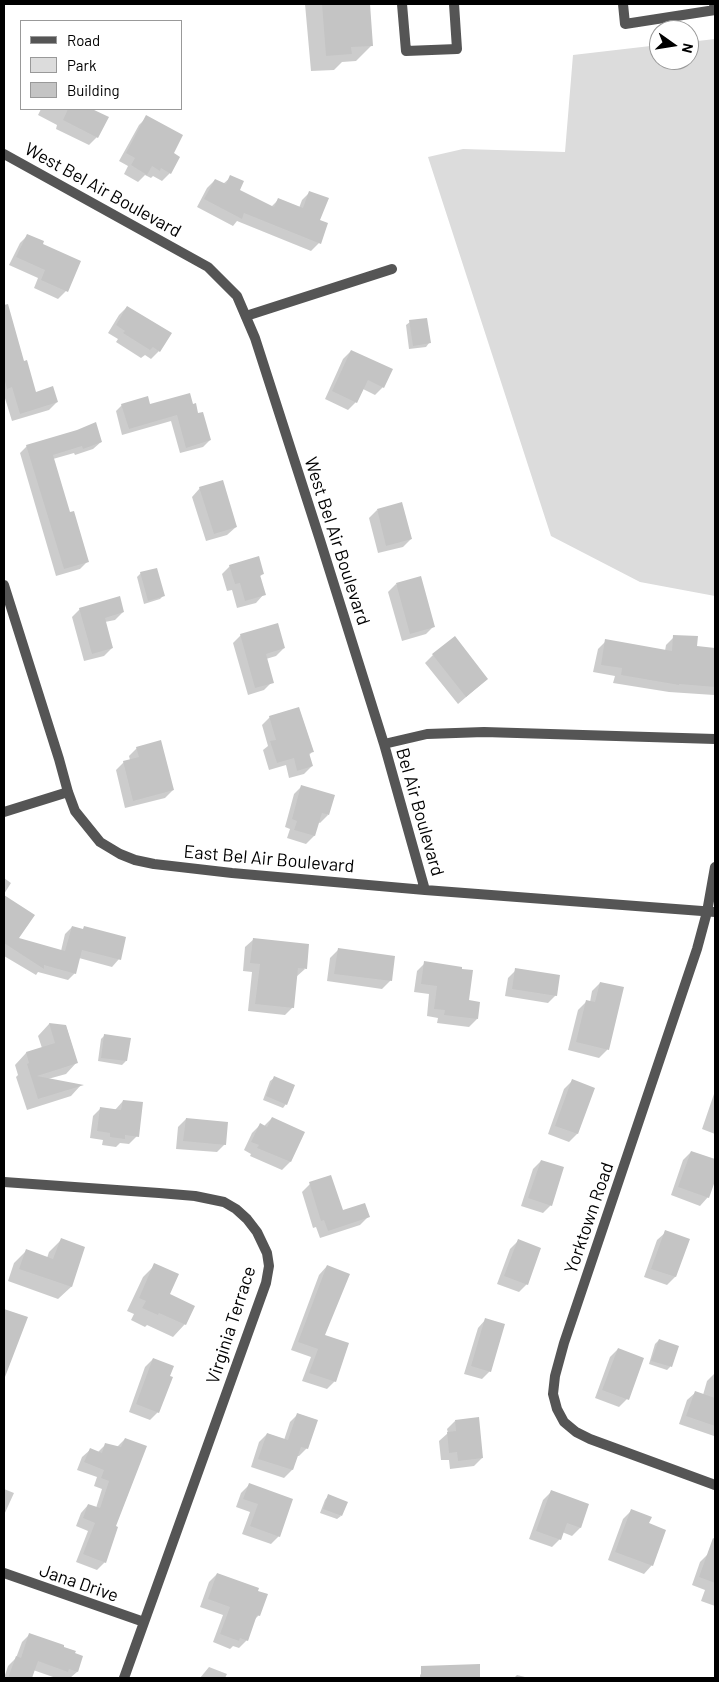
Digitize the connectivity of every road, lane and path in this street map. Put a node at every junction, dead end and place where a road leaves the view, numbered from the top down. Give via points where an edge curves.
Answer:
1 (402, 4) edge
2 (454, 4) edge
3 (623, 4) edge
4 (714, 4) edge
5 (4, 154) edge
6 (392, 269) dead end
7 (246, 316) junction
8 (4, 585) edge
9 (715, 739) edge
10 (384, 744) junction
11 (68, 792) junction
12 (4, 812) edge
13 (715, 867) edge
14 (425, 890) junction
15 (711, 912) edge
16 (4, 1182) edge
17 (715, 1485) edge
18 (4, 1574) edge
19 (144, 1622) junction
20 (124, 1678) edge

1 - 2 street via 406,51 457,48
3 - 4 street via 625,24 715,10
5 - 7 street, West Bel Air Boulevard via 208,267 237,296
6 - 7 street
7 - 10 street, West Bel Air Boulevard
8 - 11 street, East Bel Air Boulevard
9 - 10 street via 484,732 427,734
10 - 14 street, Bel Air Boulevard
11 - 12 street
11 - 14 street, East Bel Air Boulevard via 75,811 100,842 135,860 232,873
13 - 15 street, Yorktown Road
14 - 15 street, East Bel Air Boulevard
15 - 17 street, Yorktown Road via 564,1343 553,1394 564,1422 576,1432
16 - 19 street, Virginia Terrace via 168,1194 224,1202 247,1220 267,1253 266,1283
18 - 19 street, Jana Drive
19 - 20 street, Virginia Terrace

